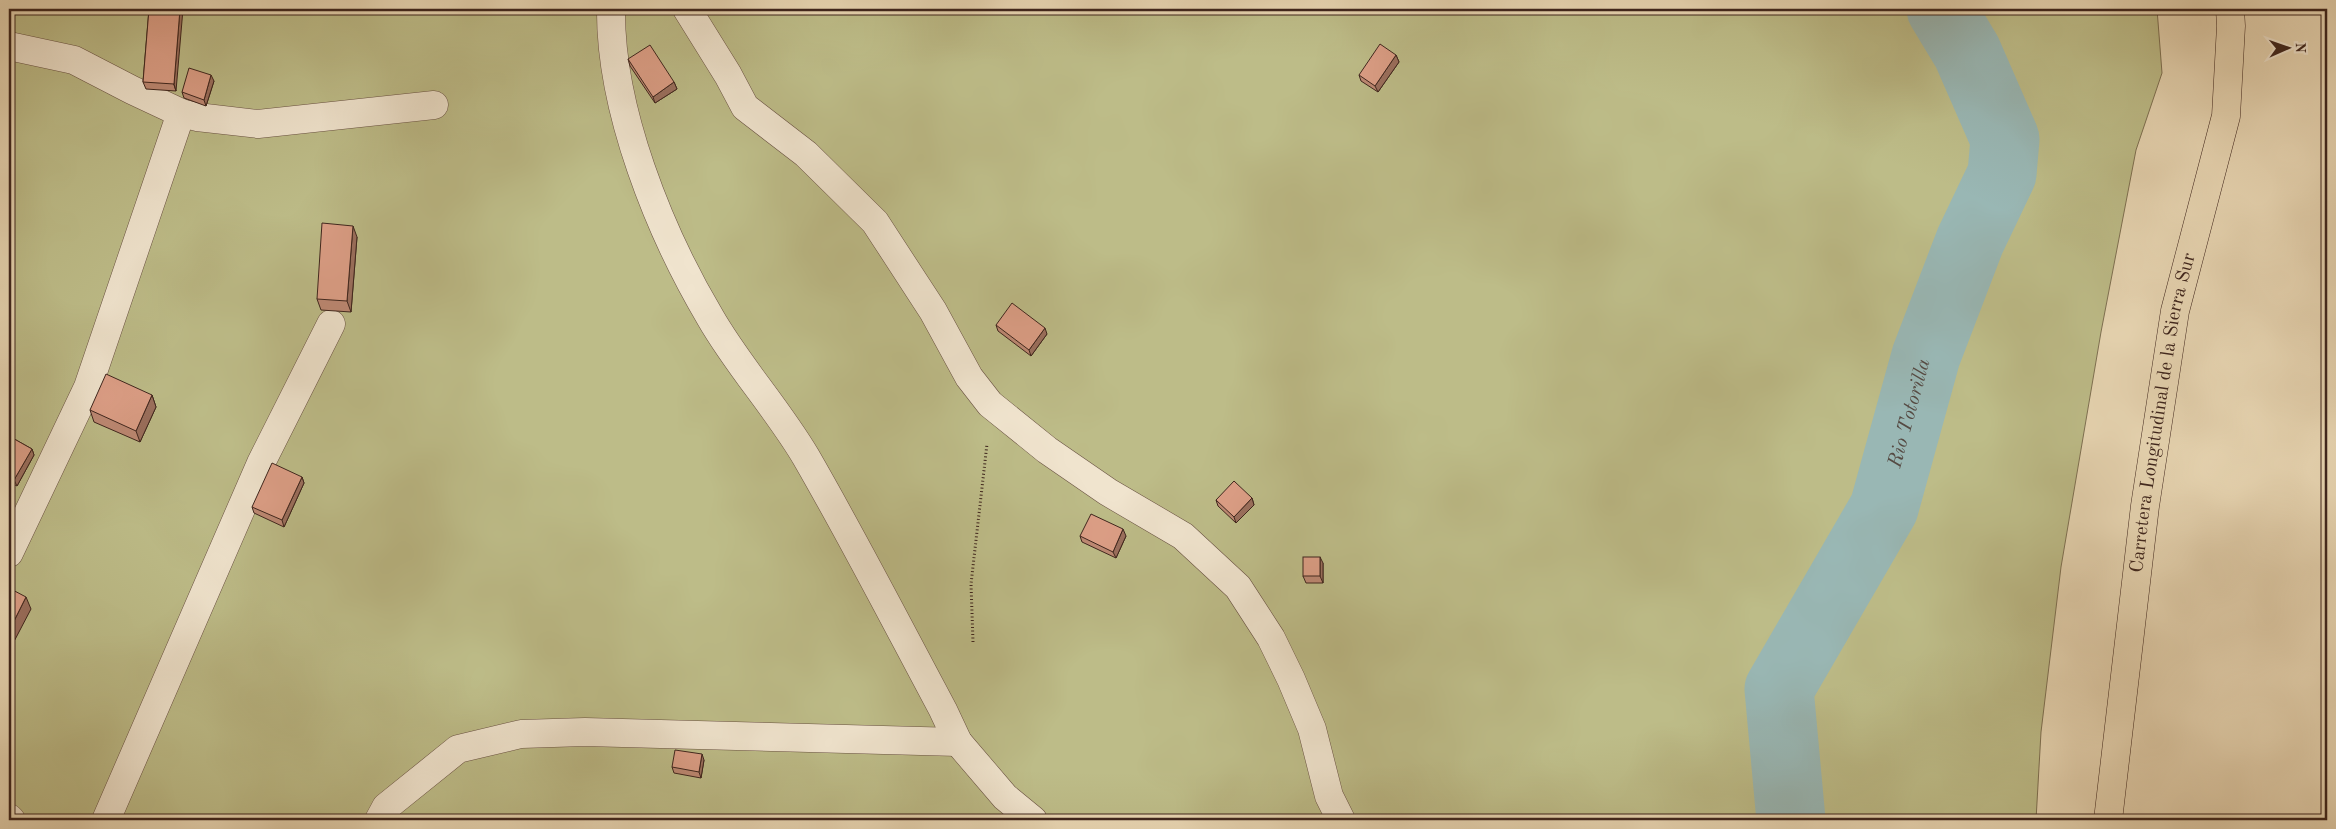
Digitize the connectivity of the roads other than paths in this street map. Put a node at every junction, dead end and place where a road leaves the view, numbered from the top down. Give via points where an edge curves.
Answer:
1 (611, 9) edge
2 (687, 9) edge
3 (2230, 9) edge
4 (9, 46) edge
5 (434, 105) dead end
6 (181, 113) junction
7 (331, 324) dead end
8 (9, 553) edge
9 (958, 742) junction
10 (106, 820) edge
11 (380, 820) edge
12 (1033, 820) edge
13 (1340, 820) edge
14 (2108, 820) edge

1 - 9 street via 617,85 652,197 674,248 710,318 805,456
2 - 13 street via 746,107 806,154 875,222 933,311 969,377 990,404 1047,450 1108,492 1182,536 1238,587 1271,638 1294,687 1312,729 1329,796
3 - 14 highway, Carretera Longitudinal de la Sierra Sur via 2232,26 2226,116 2175,311 2145,506
4 - 6 street via 74,60
5 - 6 street via 258,124
6 - 8 street via 88,387
7 - 10 street via 261,463
9 - 11 street via 585,732 522,734 458,748 386,807
9 - 12 street via 1005,797

